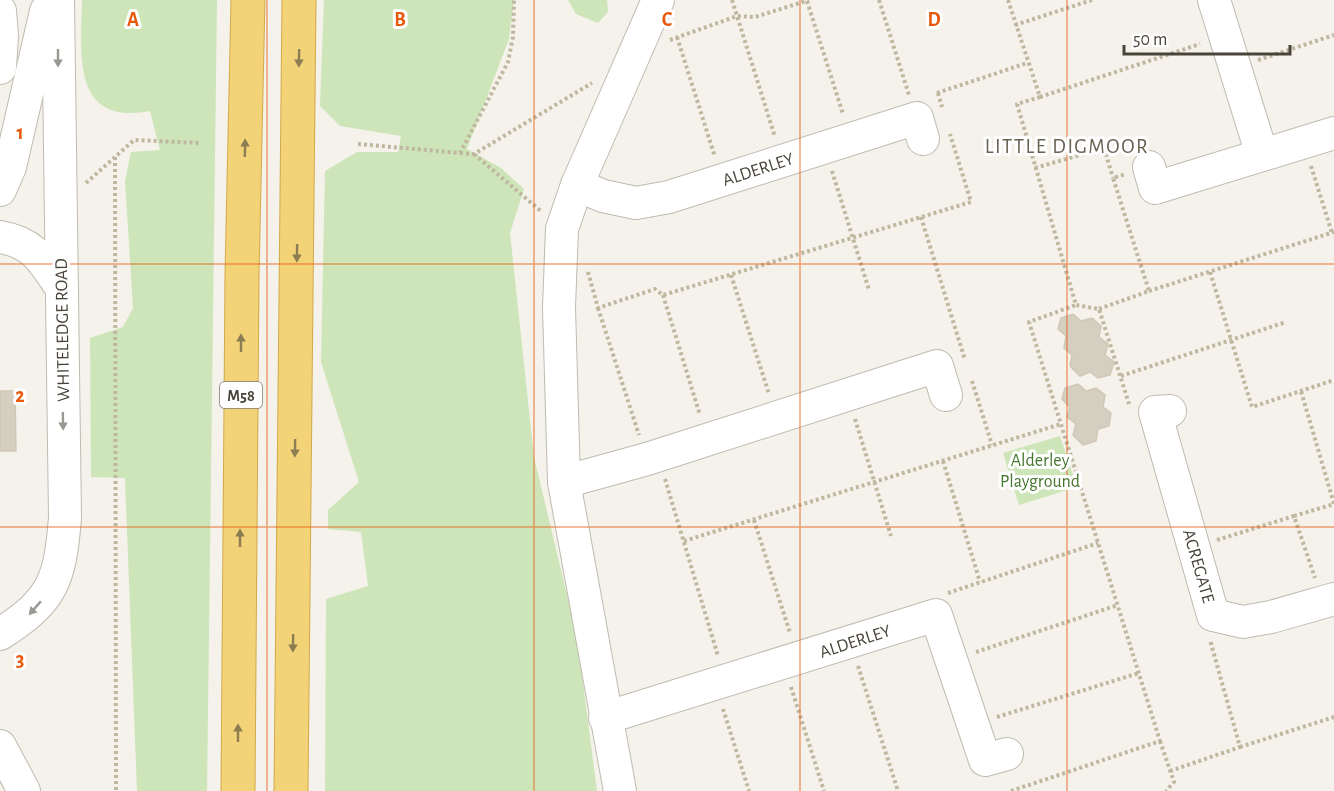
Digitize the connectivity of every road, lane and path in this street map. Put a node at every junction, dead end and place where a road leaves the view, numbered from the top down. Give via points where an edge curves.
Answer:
1 (48, 0) edge
2 (58, 0) edge
3 (248, 0) edge
4 (299, 0) edge
5 (514, 0) edge
6 (658, 0) edge
7 (732, 0) edge
8 (808, 0) edge
9 (879, 0) edge
10 (1008, 0) edge
11 (1092, 0) edge
12 (1214, 0) edge
13 (0, 11) edge
14 (737, 16) junction
15 (1015, 25) junction
16 (1226, 35) junction
17 (1334, 35) edge
18 (677, 37) junction
19 (633, 58) junction
20 (1027, 63) junction
21 (1236, 67) junction
22 (0, 68) edge
23 (594, 82) dead end
24 (938, 93) junction
25 (1040, 97) junction
26 (933, 125) junction
27 (1334, 133) edge
28 (1304, 142) junction
29 (201, 143) dead end
30 (358, 144) dead end
31 (838, 144) junction
32 (460, 153) junction
33 (474, 154) junction
34 (1262, 155) junction
35 (115, 157) junction
36 (782, 161) junction
37 (1149, 167) joint
38 (1035, 168) junction
39 (1113, 178) junction
40 (723, 180) junction
41 (577, 185) junction
42 (0, 190) edge
43 (79, 190) dead end
44 (921, 217) junction
45 (562, 229) junction
46 (1333, 232) edge
47 (0, 237) edge
48 (853, 238) junction
49 (586, 266) dead end
50 (1210, 272) junction
51 (731, 275) junction
52 (62, 289) junction
53 (869, 290) dead end
54 (1149, 291) junction
55 (663, 296) junction
56 (1076, 305) junction
57 (598, 308) junction
58 (1099, 309) junction
59 (1286, 322) dead end
60 (1231, 340) junction
61 (966, 363) dead end
62 (970, 374) dead end
63 (1121, 376) junction
64 (1334, 380) edge
65 (1301, 391) junction
66 (946, 394) dead end
67 (847, 395) junction
68 (1162, 411) joint
69 (777, 417) junction
70 (1061, 424) junction
71 (708, 439) junction
72 (992, 446) junction
73 (652, 457) junction
74 (943, 461) junction
75 (564, 482) junction
76 (874, 482) junction
77 (1294, 516) junction
78 (754, 520) junction
79 (891, 536) dead end
80 (684, 541) junction
81 (1098, 543) junction
82 (1193, 547) junction
83 (980, 582) junction
84 (1329, 601) edge
85 (1118, 605) junction
86 (936, 615) junction
87 (1213, 615) junction
88 (0, 634) edge
89 (850, 642) junction
90 (951, 660) junction
91 (791, 662) junction
92 (1139, 673) junction
93 (720, 683) junction
94 (1334, 717) edge
95 (605, 718) junction
96 (973, 724) junction
97 (1160, 741) junction
98 (0, 746) edge
99 (1240, 747) junction
100 (1007, 754) dead end
101 (1170, 771) junction
102 (24, 791) edge
103 (116, 791) edge
104 (238, 791) edge
105 (291, 791) edge
106 (620, 791) edge
107 (749, 791) edge
108 (824, 791) edge
109 (898, 791) edge
110 (1011, 791) edge
111 (1166, 791) edge

1 - 42 street via 10,167
2 -> 52 street, WHITELEDGE ROAD
104 -> 3 highway, M58
4 -> 105 highway
5 - 32 path via 508,62
6 - 19 street
7 - 14 path
8 - 14 path via 754,18
8 - 31 path
9 - 26 path
10 - 15 path
11 - 15 path
12 - 16 street
13 - 22 street
14 - 18 path
14 - 36 path
15 - 20 path
16 - 21 street
16 - 25 path
17 - 21 path
18 - 19 path
18 - 40 path
19 - 41 street
20 - 24 path
20 - 25 path
21 - 34 street
23 - 33 path
24 - 26 path
24 - 26 path via 920,99
25 - 38 path via 1017,104
26 - 31 street, ALDERLEY
26 - 44 path via 971,202
27 - 28 street
28 - 34 street
28 - 46 path
29 - 35 path via 134,140
30 - 32 path
31 - 36 street, ALDERLEY
31 - 48 path
32 - 33 path
33 - 45 path
34 - 37 street via 1155,188
35 - 43 path
35 - 103 path
36 - 40 street, ALDERLEY
37 - 39 path
38 - 39 path via 1104,148
38 - 56 path
39 - 54 path
40 - 41 street, ALDERLEY via 636,203
41 - 45 street
44 - 48 path
44 - 61 path
45 - 75 street via 559,307
46 - 50 path
47 - 52 street via 28,245
48 - 51 path
48 - 53 path
49 - 57 path
50 - 54 path
50 - 60 path
51 - 55 path
51 - 69 path
52 -> 88 street, WHITELEDGE ROAD via 62,559 51,590 28,616
54 - 58 path
55 - 57 path via 655,290
55 - 71 path
56 - 58 path
56 - 70 path via 1029,322
57 - 73 path
58 - 63 path
59 - 60 path
60 - 63 path
60 - 65 path via 1252,407
62 - 72 path
63 - 68 path via 1133,418
64 - 65 path
65 - 77 path via 1334,504
66 - 67 street via 937,366
67 - 69 street
67 - 76 path
68 - 82 street, ACREGATE
69 - 71 street
70 - 72 path
70 - 81 path
71 - 73 street
72 - 74 path
73 - 75 street
73 - 80 path
74 - 76 path
74 - 83 path
75 - 95 street
76 - 78 path
76 - 79 path
77 - 82 path
77 - 84 path
78 - 80 path
78 - 91 path
80 - 93 path
81 - 83 path
81 - 85 path
82 - 87 street, ACREGATE
83 - 86 path via 942,595
84 - 87 street, ACREGATE via 1243,622
85 - 90 path
85 - 92 path
86 - 89 street, ALDERLEY
86 - 90 street
87 - 99 path via 1210,645
89 - 91 street, ALDERLEY
89 - 109 path
90 - 96 street
91 - 93 street, ALDERLEY
91 - 108 path
92 - 96 path
92 - 97 path
93 - 95 street, ALDERLEY
93 - 107 path
94 - 99 path
95 - 106 street
96 - 100 street via 985,760
97 - 101 path
97 - 110 path
98 - 102 street
99 - 101 path
101 - 111 path via 1174,782

